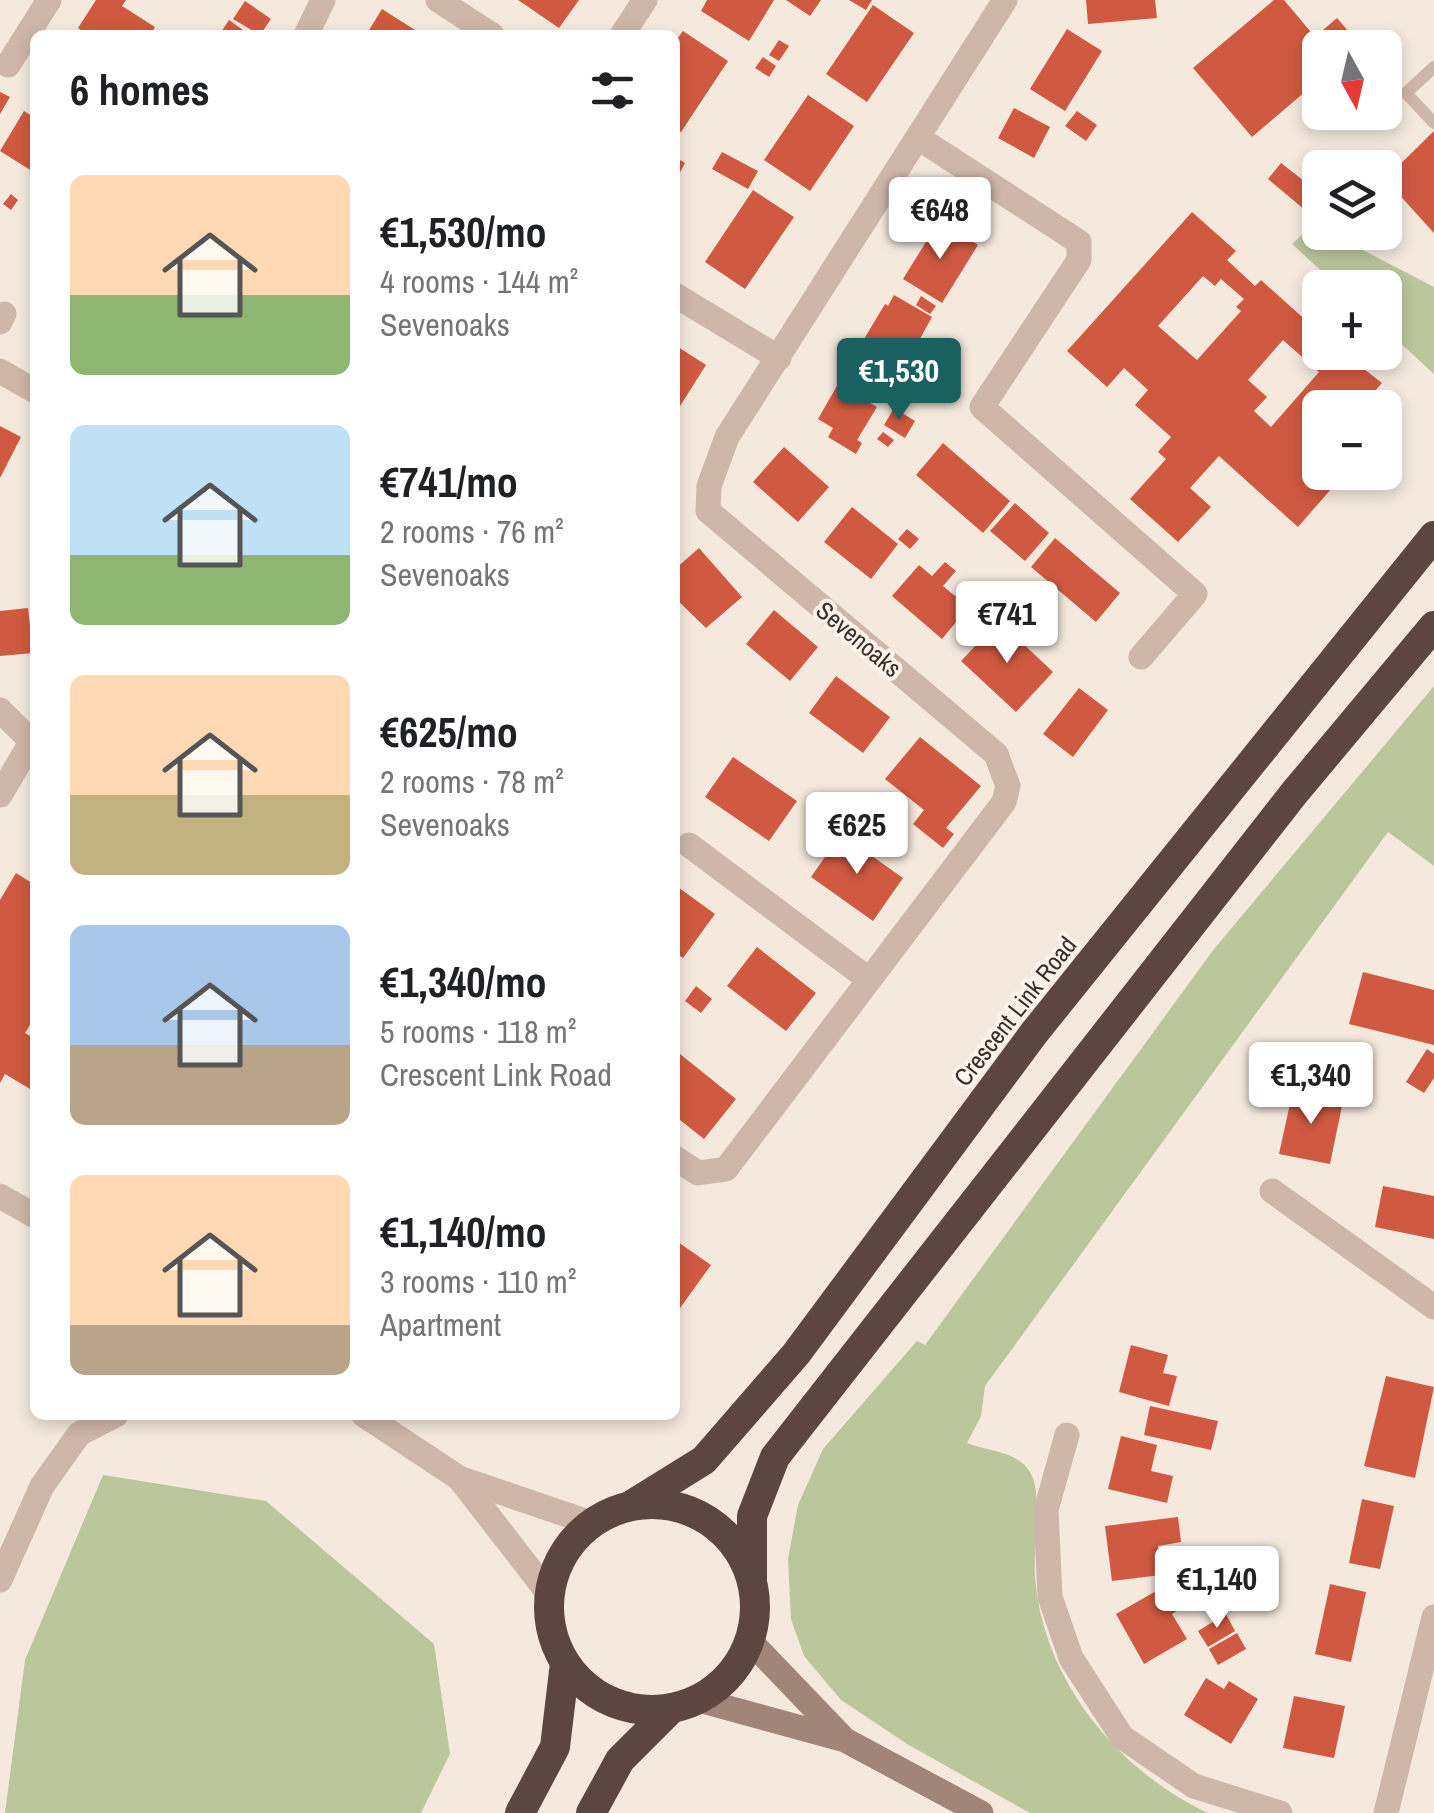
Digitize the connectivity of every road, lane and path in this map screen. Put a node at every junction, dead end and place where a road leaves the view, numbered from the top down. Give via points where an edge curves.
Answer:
1 (49, 0) edge
2 (323, 0) edge
3 (438, 0) edge
4 (645, 0) edge
5 (1005, 0) edge
6 (35, 30) edge
7 (308, 30) edge
8 (484, 30) edge
9 (625, 30) edge
10 (30, 39) edge
11 (8, 65) dead end
12 (1434, 67) edge
13 (1434, 123) edge
14 (920, 138) junction
15 (680, 298) edge
16 (780, 358) junction
17 (0, 371) edge
18 (30, 388) edge
19 (1434, 536) edge
20 (1434, 626) edge
21 (1141, 657) dead end
22 (0, 710) edge
23 (30, 736) edge
24 (30, 742) edge
25 (0, 795) edge
26 (689, 845) dead end
27 (868, 978) junction
28 (680, 1161) edge
29 (1272, 1190) dead end
30 (0, 1196) edge
31 (30, 1213) edge
32 (1434, 1307) edge
33 (372, 1420) edge
34 (80, 1424) edge
35 (1066, 1435) dead end
36 (459, 1478) junction
37 (630, 1506) junction
38 (591, 1524) junction
39 (0, 1580) edge
40 (752, 1580) junction
41 (549, 1594) junction
42 (1434, 1617) edge
43 (750, 1641) junction
44 (564, 1663) junction
45 (686, 1704) junction
46 (845, 1740) junction
47 (520, 1813) edge
48 (591, 1813) edge
49 (982, 1813) edge
50 (1280, 1813) edge
51 (1386, 1813) edge

1 - 6 street
2 - 7 street
3 - 8 street
4 - 9 street
5 - 14 street, Sevenoaks
10 - 11 street
12 - 13 lane via 1406,92
14 - 16 street, Sevenoaks
14 - 21 street via 1079,242 1080,260 982,407 1195,594
15 - 16 street
16 - 27 street, Sevenoaks via 726,437 708,511 996,754 1008,786 1004,802
17 - 18 street
19 - 37 highway, Crescent Link Road via 1034,1033 796,1354 704,1460
20 - 40 highway via 1295,792 775,1457 752,1516
22 - 23 street
24 - 25 street
26 - 27 street
27 - 28 street, Sevenoaks via 726,1169 698,1173
29 - 32 street
30 - 31 street
33 - 36 street
34 - 39 street via 42,1486
35 - 50 street via 1046,1510 1050,1597 1071,1658 1122,1737 1194,1786
36 - 38 street
36 - 41 street
37 - 38 highway
37 - 40 highway via 662,1504 692,1512 739,1551
38 - 41 highway via 564,1555
40 - 43 highway
41 - 44 highway via 549,1618
42 - 51 street
43 - 45 highway via 738,1664
43 - 46 main road
44 - 45 highway via 611,1702 641,1710
44 - 47 highway via 555,1747
45 - 46 main road
45 - 48 highway via 620,1760
46 - 49 main road

